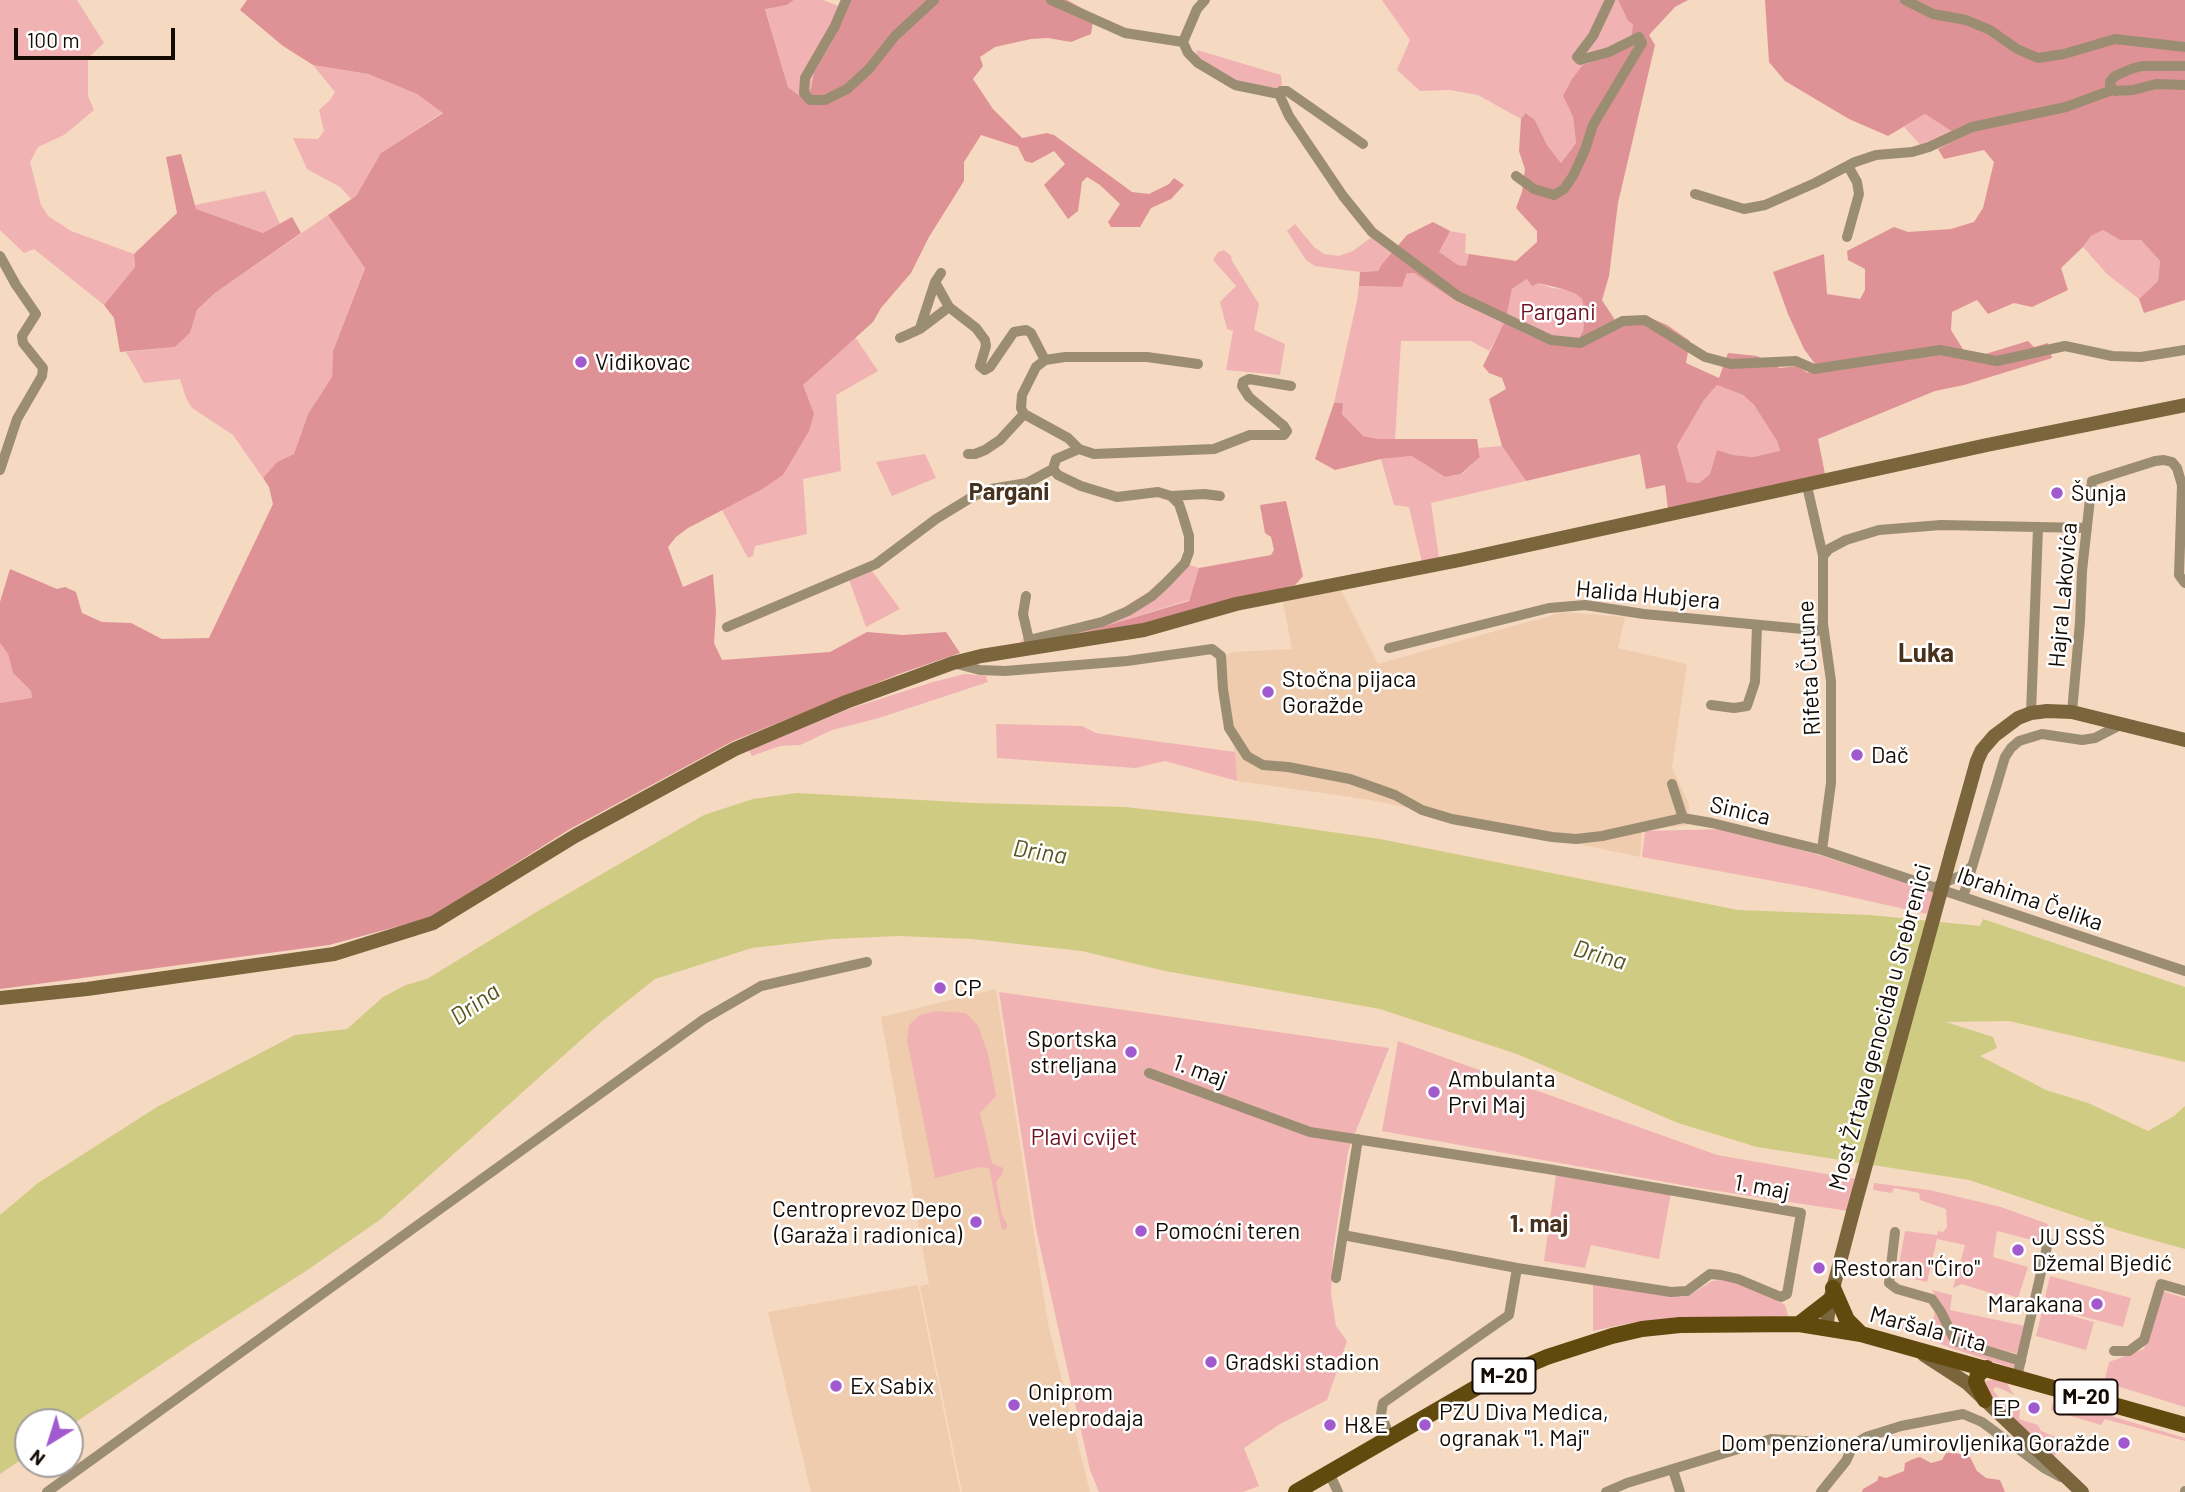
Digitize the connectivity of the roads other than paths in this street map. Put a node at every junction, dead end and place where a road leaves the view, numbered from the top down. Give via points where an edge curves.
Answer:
1 (846, 0) edge
2 (934, 0) edge
3 (1051, 0) edge
4 (1205, 0) edge
5 (1610, 0) edge
6 (1905, 0) edge
7 (1183, 42) junction
8 (2185, 47) edge
9 (2185, 66) edge
10 (2185, 85) edge
11 (2112, 90) junction
12 (1279, 94) junction
13 (1363, 144) dead end
14 (1848, 166) junction
15 (1516, 176) dead end
16 (1695, 194) dead end
17 (1846, 237) dead end
18 (0, 256) edge
19 (948, 307) junction
20 (920, 328) junction
21 (900, 338) dead end
22 (2185, 350) edge
23 (1045, 360) junction
24 (1198, 364) dead end
25 (1291, 386) dead end
26 (2185, 405) edge
27 (1024, 414) junction
28 (1079, 449) junction
29 (968, 454) dead end
30 (1053, 469) junction
31 (0, 470) edge
32 (1807, 486) junction
33 (1171, 496) junction
34 (1220, 496) dead end
35 (2038, 528) junction
36 (2087, 528) junction
37 (1824, 556) junction
38 (2185, 583) edge
39 (1026, 596) dead end
40 (1757, 626) junction
41 (727, 627) dead end
42 (1824, 631) junction
43 (1029, 644) junction
44 (1389, 648) dead end
45 (953, 663) junction
46 (1711, 705) dead end
47 (2072, 712) junction
48 (2031, 713) junction
49 (2120, 725) junction
50 (2185, 740) edge
51 (1672, 784) dead end
52 (1683, 818) junction
53 (1822, 850) junction
54 (1971, 866) junction
55 (1934, 886) junction
56 (1963, 897) junction
57 (867, 962) dead end
58 (2185, 971) edge
59 (0, 998) edge
60 (1149, 1073) dead end
61 (1359, 1139) junction
62 (1895, 1232) dead end
63 (1343, 1235) junction
64 (2048, 1242) dead end
65 (1517, 1268) junction
66 (1336, 1278) dead end
67 (2185, 1291) edge
68 (1831, 1294) junction
69 (1798, 1324) junction
70 (1826, 1329) junction
71 (1861, 1334) junction
72 (1914, 1349) junction
73 (2114, 1351) dead end
74 (1987, 1368) junction
75 (2019, 1369) junction
76 (1985, 1400) junction
77 (2185, 1425) edge
78 (1390, 1438) junction
79 (1854, 1444) junction
80 (1673, 1470) junction
81 (1329, 1473) junction
82 (2067, 1479) junction
83 (47, 1492) edge
84 (1296, 1492) edge
85 (1338, 1492) edge
86 (1606, 1492) edge
87 (1680, 1492) edge
88 (1821, 1492) edge
89 (2082, 1492) edge

1 - 2 street via 805,78 804,93 810,100 825,100 847,89
3 - 7 street via 1125,33
4 - 7 street
5 - 15 street via 1577,57 1609,52 1639,37 1642,43 1593,125 1573,176 1554,195 1534,189
6 - 8 street via 1933,14 1990,30 2038,58 2115,39
7 - 12 street via 1193,58 1213,74 1235,85
9 - 11 street via 2131,69 2115,76 2110,82
10 - 11 street
11 - 14 street via 2066,107 1972,127 1921,149 1876,155
12 - 13 street via 1287,91
12 - 22 street via 1289,116 1372,232 1458,296 1551,340 1580,344 1623,321 1645,320 1705,358 1731,364 1796,361 1814,369 1940,351 1997,361 2065,346 2131,357
14 - 16 street via 1765,205 1744,209
14 - 17 street via 1859,194
18 - 31 street via 36,314 22,337 43,368 17,419
19 - 20 street
19 - 20 street via 938,277
19 - 23 street via 985,340 982,370 990,367 1014,332 1026,330
20 - 21 street
23 - 24 street via 1147,357
23 - 27 street via 1036,367 1022,396
25 - 28 street via 1249,379 1242,386 1284,426 1284,435 1250,435 1214,449 1094,454
26 - 32 street
27 - 28 street
27 - 29 street via 993,445
28 - 30 street via 1056,459
30 - 33 street via 1081,486 1117,497 1158,492
30 - 41 street via 1027,483 972,497 876,564
32 - 37 street, Rifeta Čutune
32 - 43 street via 1236,604 1144,630
33 - 34 street
33 - 43 street via 1183,516 1189,552 1166,583 1116,616
35 - 36 street
35 - 37 street via 1941,524 1879,530 1846,540
35 - 48 street
36 - 38 street, Hajra Lakovića via 2092,481 2155,461 2172,462 2182,485 2179,575
36 - 47 street, Hajra Lakovića
37 - 42 street, Rifeta Čutune
39 - 43 street via 1023,614
40 - 42 street, Halida Hubjera
40 - 44 street, Halida Hubjera via 1585,605 1549,608
40 - 46 street via 1755,682 1747,706
42 - 53 street, Rifeta Čutune via 1833,735
43 - 45 street
45 - 52 street via 1005,671 1212,649 1221,656 1229,728 1248,756 1263,765 1350,779 1452,819 1552,837 1602,836
45 - 59 street via 735,749 575,836 433,923 334,954
47 - 48 street
47 - 49 street
48 - 68 street, Most Žrtava genocida u Srebrenici, bridge via 2004,727 1977,761
49 - 50 street
49 - 54 street via 2095,738 2042,734 2011,748
51 - 52 street, Sinica
52 - 53 street, Sinica
53 - 55 street, Ibrahima Čelika
54 - 55 street via 1962,875
54 - 56 street
55 - 56 street, Ibrahima Čelika
56 - 58 street, Ibrahima Čelika
57 - 83 street via 761,986 704,1019
60 - 61 street, 1. maj via 1310,1132
61 - 63 street
61 - 65 street, 1. maj via 1801,1213 1787,1294 1781,1297 1721,1275 1710,1274 1688,1291 1671,1292
62 - 75 street, Maršala Tita via 1889,1283 1932,1300 1955,1341
63 - 65 street, 1. maj
63 - 66 street
64 - 75 street
65 - 78 street via 1509,1315 1383,1403 1381,1414
67 - 73 street via 2161,1284 2144,1340 2129,1351
68 - 69 main road
68 - 70 street, Most Žrtava genocida u Srebrenici
68 - 71 main road
69 - 70 main road, M-20
69 - 78 main road, M-20 via 1680,1325 1612,1336 1479,1386
70 - 71 main road, Maršala Tita / M-20
71 - 72 main road, Maršala Tita / M-20
72 - 74 main road, Maršala Tita / M-20
72 - 76 street
74 - 75 main road, Maršala Tita / M-20
74 - 76 main road via 1976,1382
75 - 77 main road, Maršala Tita / M-20
76 - 82 street
78 - 81 main road, M-20
79 - 80 street via 1770,1439
79 - 82 street via 1880,1432 1963,1414
79 - 88 street
80 - 86 street
80 - 87 street
81 - 84 main road, M-20
81 - 85 street
82 - 89 street

